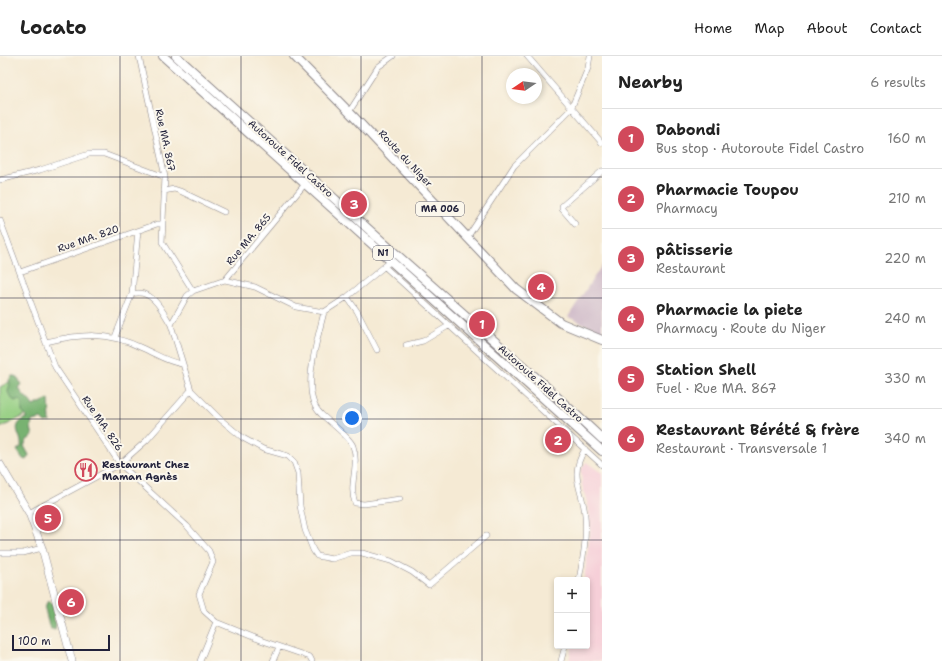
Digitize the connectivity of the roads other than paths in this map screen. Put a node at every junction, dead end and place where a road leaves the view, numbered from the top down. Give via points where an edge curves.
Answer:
1 (139, 56) edge
2 (163, 56) edge
3 (176, 56) edge
4 (294, 56) edge
5 (393, 56) edge
6 (527, 56) edge
7 (590, 56) edge
8 (570, 109) junction
9 (349, 112) junction
10 (602, 144) edge
11 (602, 171) edge
12 (165, 177) junction
13 (0, 180) edge
14 (306, 184) junction
15 (164, 191) junction
16 (224, 212) dead end
17 (0, 220) edge
18 (162, 224) junction
19 (575, 224) dead end
20 (138, 231) junction
21 (467, 238) junction
22 (391, 261) junction
23 (384, 267) junction
24 (20, 272) junction
25 (225, 280) junction
26 (194, 291) junction
27 (132, 294) junction
28 (348, 297) junction
29 (324, 312) junction
30 (171, 325) junction
31 (450, 325) junction
32 (115, 337) junction
33 (602, 340) edge
34 (46, 342) junction
35 (406, 345) dead end
36 (377, 350) dead end
37 (182, 364) junction
38 (191, 390) junction
39 (602, 439) edge
40 (585, 449) junction
41 (602, 451) edge
42 (0, 464) edge
43 (120, 464) junction
44 (602, 465) edge
45 (400, 499) dead end
46 (29, 513) junction
47 (486, 536) dead end
48 (42, 548) junction
49 (0, 553) edge
50 (580, 577) edge
51 (216, 622) junction
52 (279, 647) junction
53 (564, 649) edge
54 (311, 659) edge
55 (72, 661) edge
56 (200, 661) edge
57 (273, 661) edge
58 (561, 661) edge

1 - 12 street, Rue MA. 867
2 - 14 main road, Autoroute Fidel Castro / N1
3 - 39 main road, Autoroute Fidel Castro / N1
4 - 9 main road, Route du Niger / MA 006
5 - 9 street via 378,67
6 - 8 street
7 - 8 street via 588,68
8 - 10 street
8 - 21 street via 514,166
9 - 21 main road, Route du Niger / MA 006
11 - 19 street via 562,206
12 - 13 street via 104,154 89,154
12 - 15 street, Rue MA. 867
14 - 22 main road, Autoroute Fidel Castro / N1
14 - 25 street, Rue MA. 865
15 - 16 street via 180,191
15 - 18 street, Rue MA. 867
17 - 24 street, Rue MA. 826
18 - 20 street, Rue MA. 820
18 - 26 street, Rue MA. 867 via 162,242
20 - 24 street, Rue MA. 820
20 - 27 street
21 - 33 main road, Route du Niger / MA 006 via 502,276 545,312 560,323
22 - 23 street
22 - 41 main road, Autoroute Fidel Castro / N1
23 - 28 street
23 - 31 street
24 - 34 street, Rue MA. 826
25 - 26 street
25 - 29 street via 255,287 296,307
26 - 30 street via 187,296
27 - 30 street via 139,292 149,296
27 - 32 street
28 - 29 street
28 - 36 street
29 - 45 street via 311,369 312,398 319,412 353,444 357,459 352,496 355,503
30 - 37 street
31 - 35 street via 423,340
31 - 40 street
32 - 34 street via 75,336
32 - 37 street via 170,363
34 - 43 street, Rue MA. 826 via 55,367
37 - 38 street
38 - 43 street via 146,441
38 - 47 street via 243,438 263,449 288,456 294,462 298,473 300,506 305,530 317,556 332,559 362,553 392,561 429,585
40 - 44 street
40 - 50 street via 576,472 585,513 586,541
42 - 46 main road
43 - 46 street
43 - 51 street, Rue MA. 826 via 188,526 209,551 213,562 199,594 204,611
46 - 48 main road
48 - 49 street via 23,554
48 - 55 main road
51 - 52 street, Rue MA. 826
51 - 56 street
52 - 54 street, Rue MA. 826
52 - 57 street
53 - 58 street

